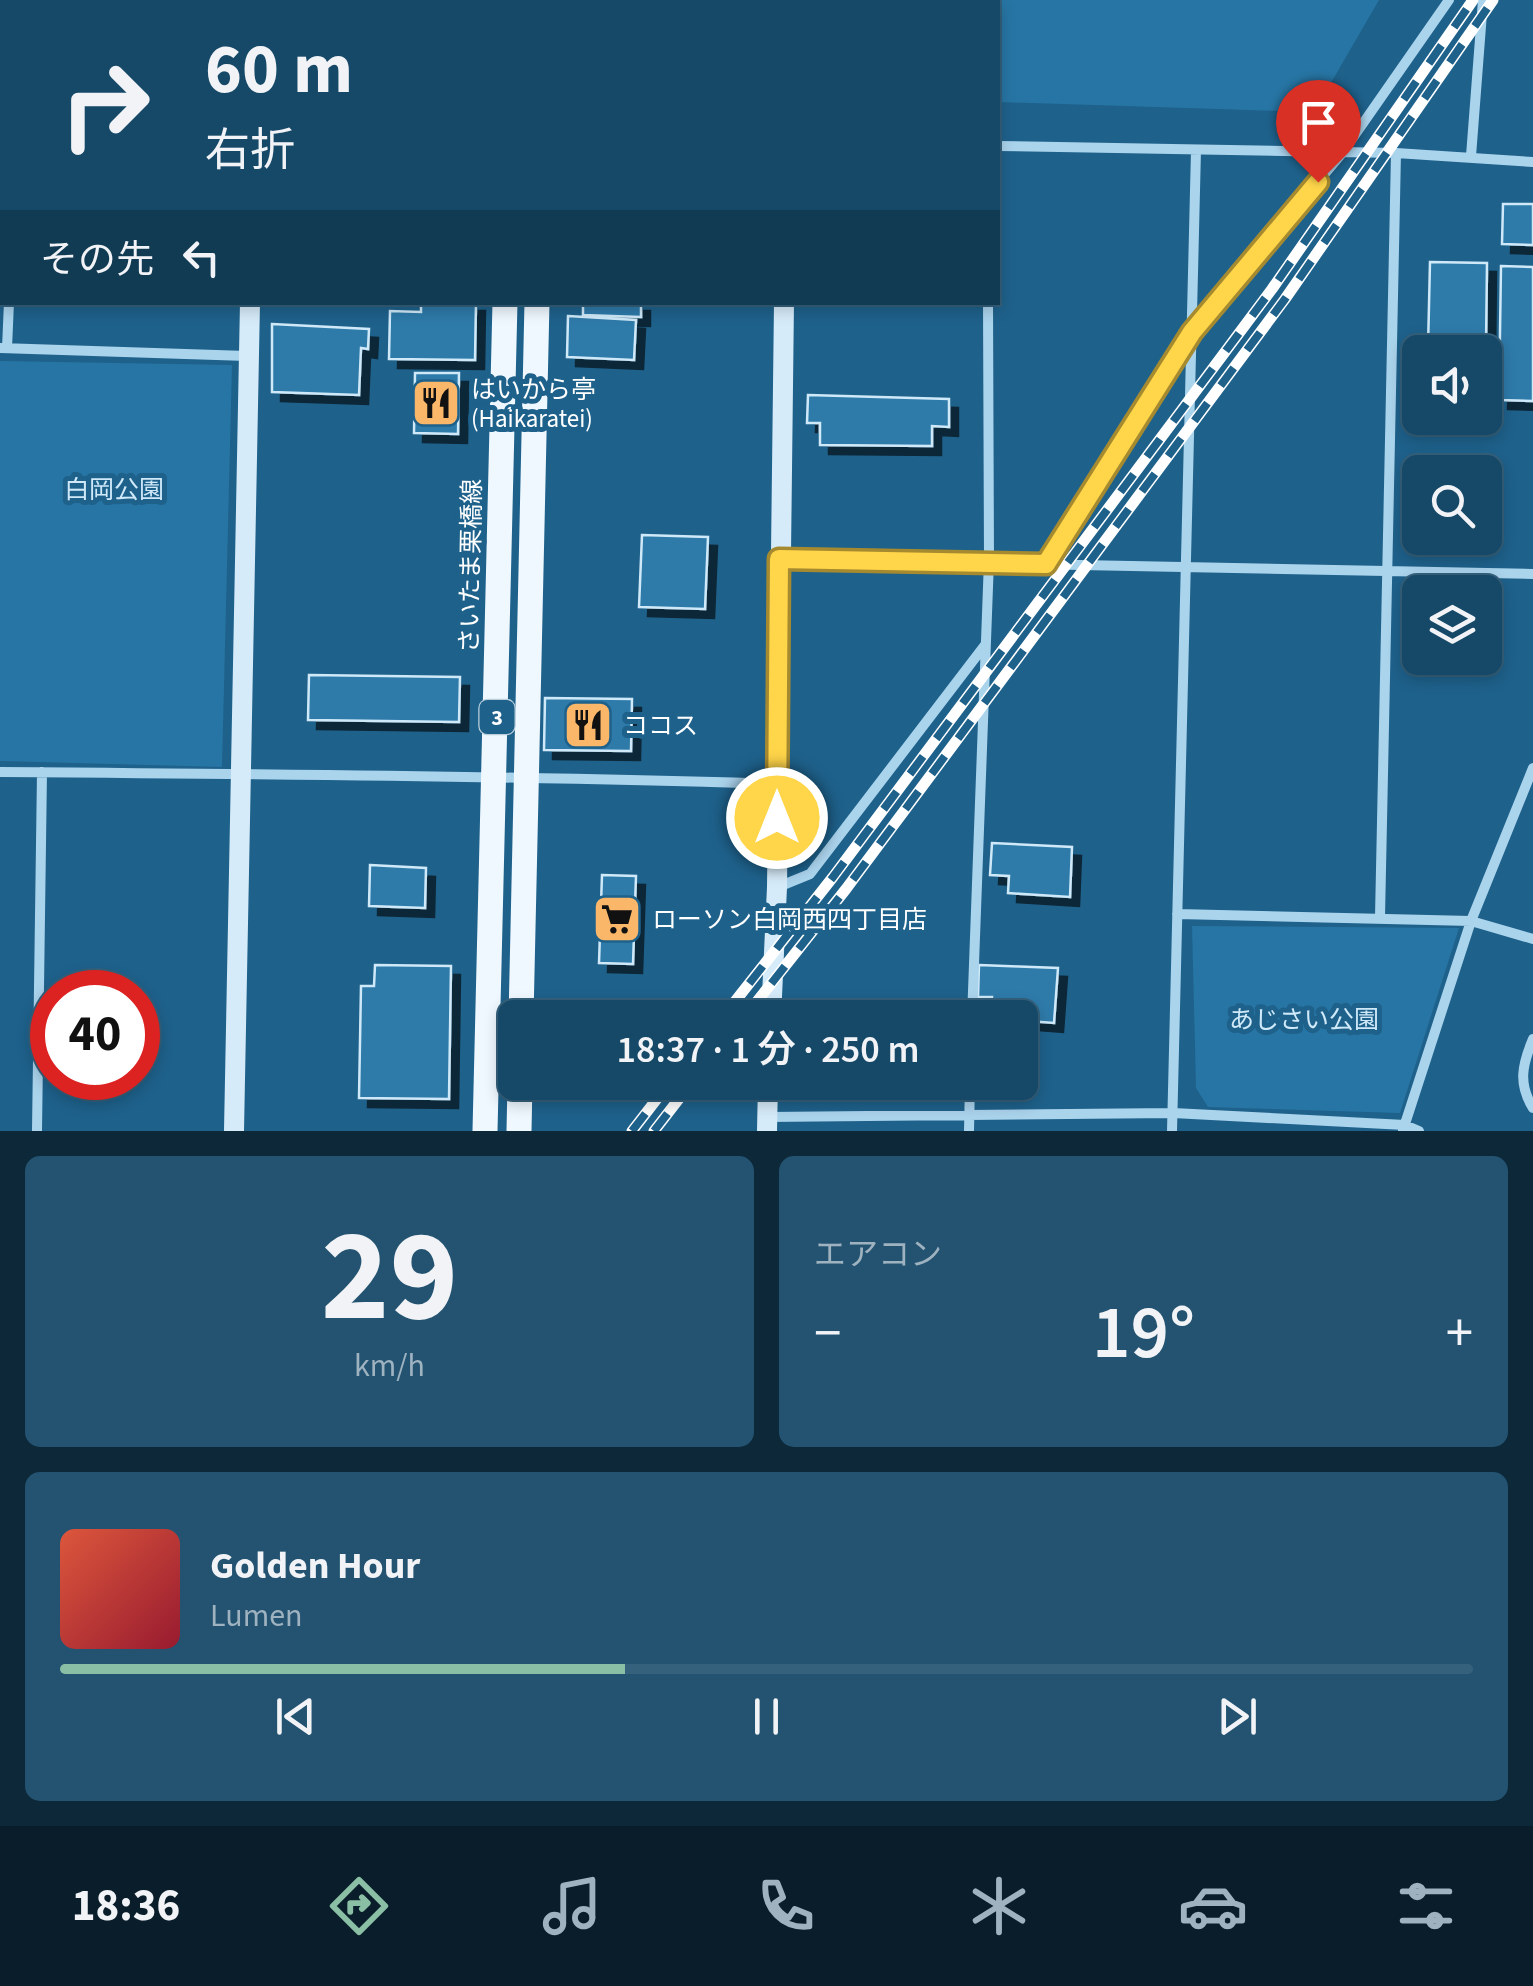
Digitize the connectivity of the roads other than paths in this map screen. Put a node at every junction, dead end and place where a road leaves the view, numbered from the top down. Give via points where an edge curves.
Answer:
1 (1449, 0) edge
2 (1484, 0) edge
3 (1000, 146) edge
4 (1196, 150) junction
5 (1343, 152) junction
6 (1396, 154) junction
7 (1472, 156) junction
8 (1533, 162) edge
9 (9, 305) edge
10 (250, 305) edge
11 (505, 305) edge
12 (536, 305) edge
13 (784, 305) edge
14 (988, 305) edge
15 (1192, 332) junction
16 (4, 348) edge
17 (247, 356) junction
18 (779, 559) junction
19 (989, 560) junction
20 (1046, 564) junction
21 (1183, 565) junction
22 (1387, 573) junction
23 (1533, 574) edge
24 (985, 644) junction
25 (1533, 768) edge
26 (0, 772) edge
27 (42, 772) junction
28 (496, 775) junction
29 (244, 777) junction
30 (528, 777) junction
31 (777, 784) junction
32 (777, 887) junction
33 (1177, 914) junction
34 (1380, 917) junction
35 (1470, 921) junction
36 (1533, 939) edge
37 (522, 1000) edge
38 (772, 1000) edge
39 (973, 1000) edge
40 (1533, 1038) edge
41 (520, 1100) edge
42 (969, 1100) edge
43 (1533, 1108) edge
44 (1173, 1113) junction
45 (969, 1115) junction
46 (767, 1124) edge
47 (1404, 1128) edge
48 (37, 1131) edge
49 (234, 1131) edge
50 (485, 1131) edge
51 (519, 1131) edge
52 (968, 1131) edge
53 (1172, 1131) edge
54 (1419, 1131) edge

1 - 5 street
2 - 7 street
3 - 4 street
4 - 5 street
4 - 15 street
5 - 6 street
5 - 15 street
6 - 7 street
6 - 22 street
7 - 8 street
9 - 16 street
10 - 17 street
11 - 28 main road, さいたま栗橋線 / 3
12 - 30 main road, 3
13 - 18 street
14 - 19 street
15 - 20 street
15 - 21 street
16 - 17 street
17 - 29 street
18 - 19 street
18 - 31 street
19 - 20 street
19 - 24 street
20 - 21 street
21 - 22 street
21 - 33 street
22 - 23 street
22 - 34 street
24 - 32 street via 810,874
24 - 39 street
25 - 35 street
26 - 27 street
27 - 29 street
27 - 48 street
28 - 29 street
28 - 30 street
28 - 50 main road, さいたま栗橋線 / 3
29 - 49 street
30 - 31 street
30 - 37 main road, 3
31 - 32 street
32 - 38 street
33 - 34 street
33 - 44 street
34 - 35 street
35 - 36 street
35 - 47 street
40 - 43 street via 1521,1089
41 - 51 main road
42 - 45 street
44 - 45 street
44 - 47 street
44 - 53 street
45 - 46 street
45 - 52 street
47 - 54 street

